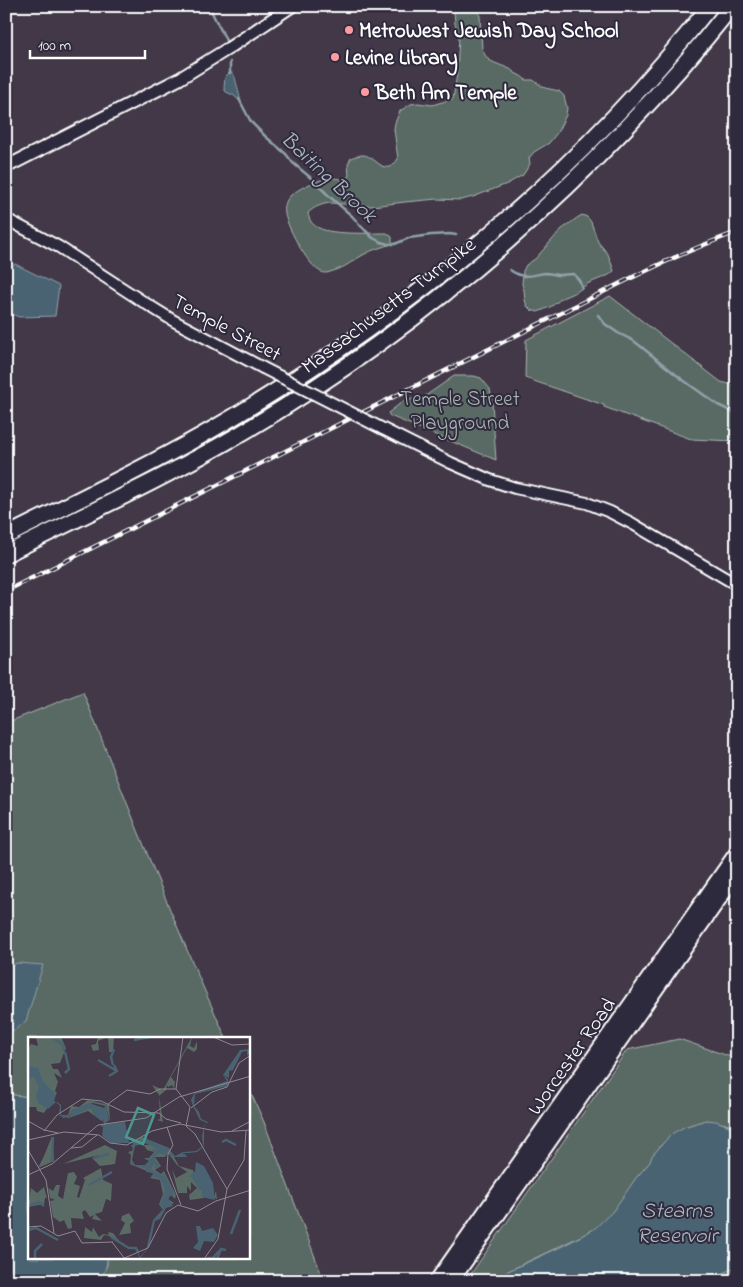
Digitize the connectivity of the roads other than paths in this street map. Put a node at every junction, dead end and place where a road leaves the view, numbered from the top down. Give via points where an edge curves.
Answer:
1 (292, 6) edge
2 (710, 6) edge
3 (732, 6) edge
4 (6, 167) edge
5 (6, 219) edge
6 (6, 536) edge
7 (6, 554) edge
8 (737, 585) edge
9 (737, 854) edge
10 (737, 873) edge
11 (438, 1281) edge
12 (451, 1281) edge

1 - 4 main road via 196,69
2 - 6 highway, Massachusetts Turnpike via 610,121 494,231 421,290 330,356 226,421 136,471
3 - 7 highway, Massachusetts Turnpike via 658,94 579,176 488,258 407,323 241,433
5 - 8 street, Temple Street, bridge via 59,247 174,321 383,430 490,480 605,510
9 - 11 highway, Worcester Road
10 - 12 highway, Worcester Road

